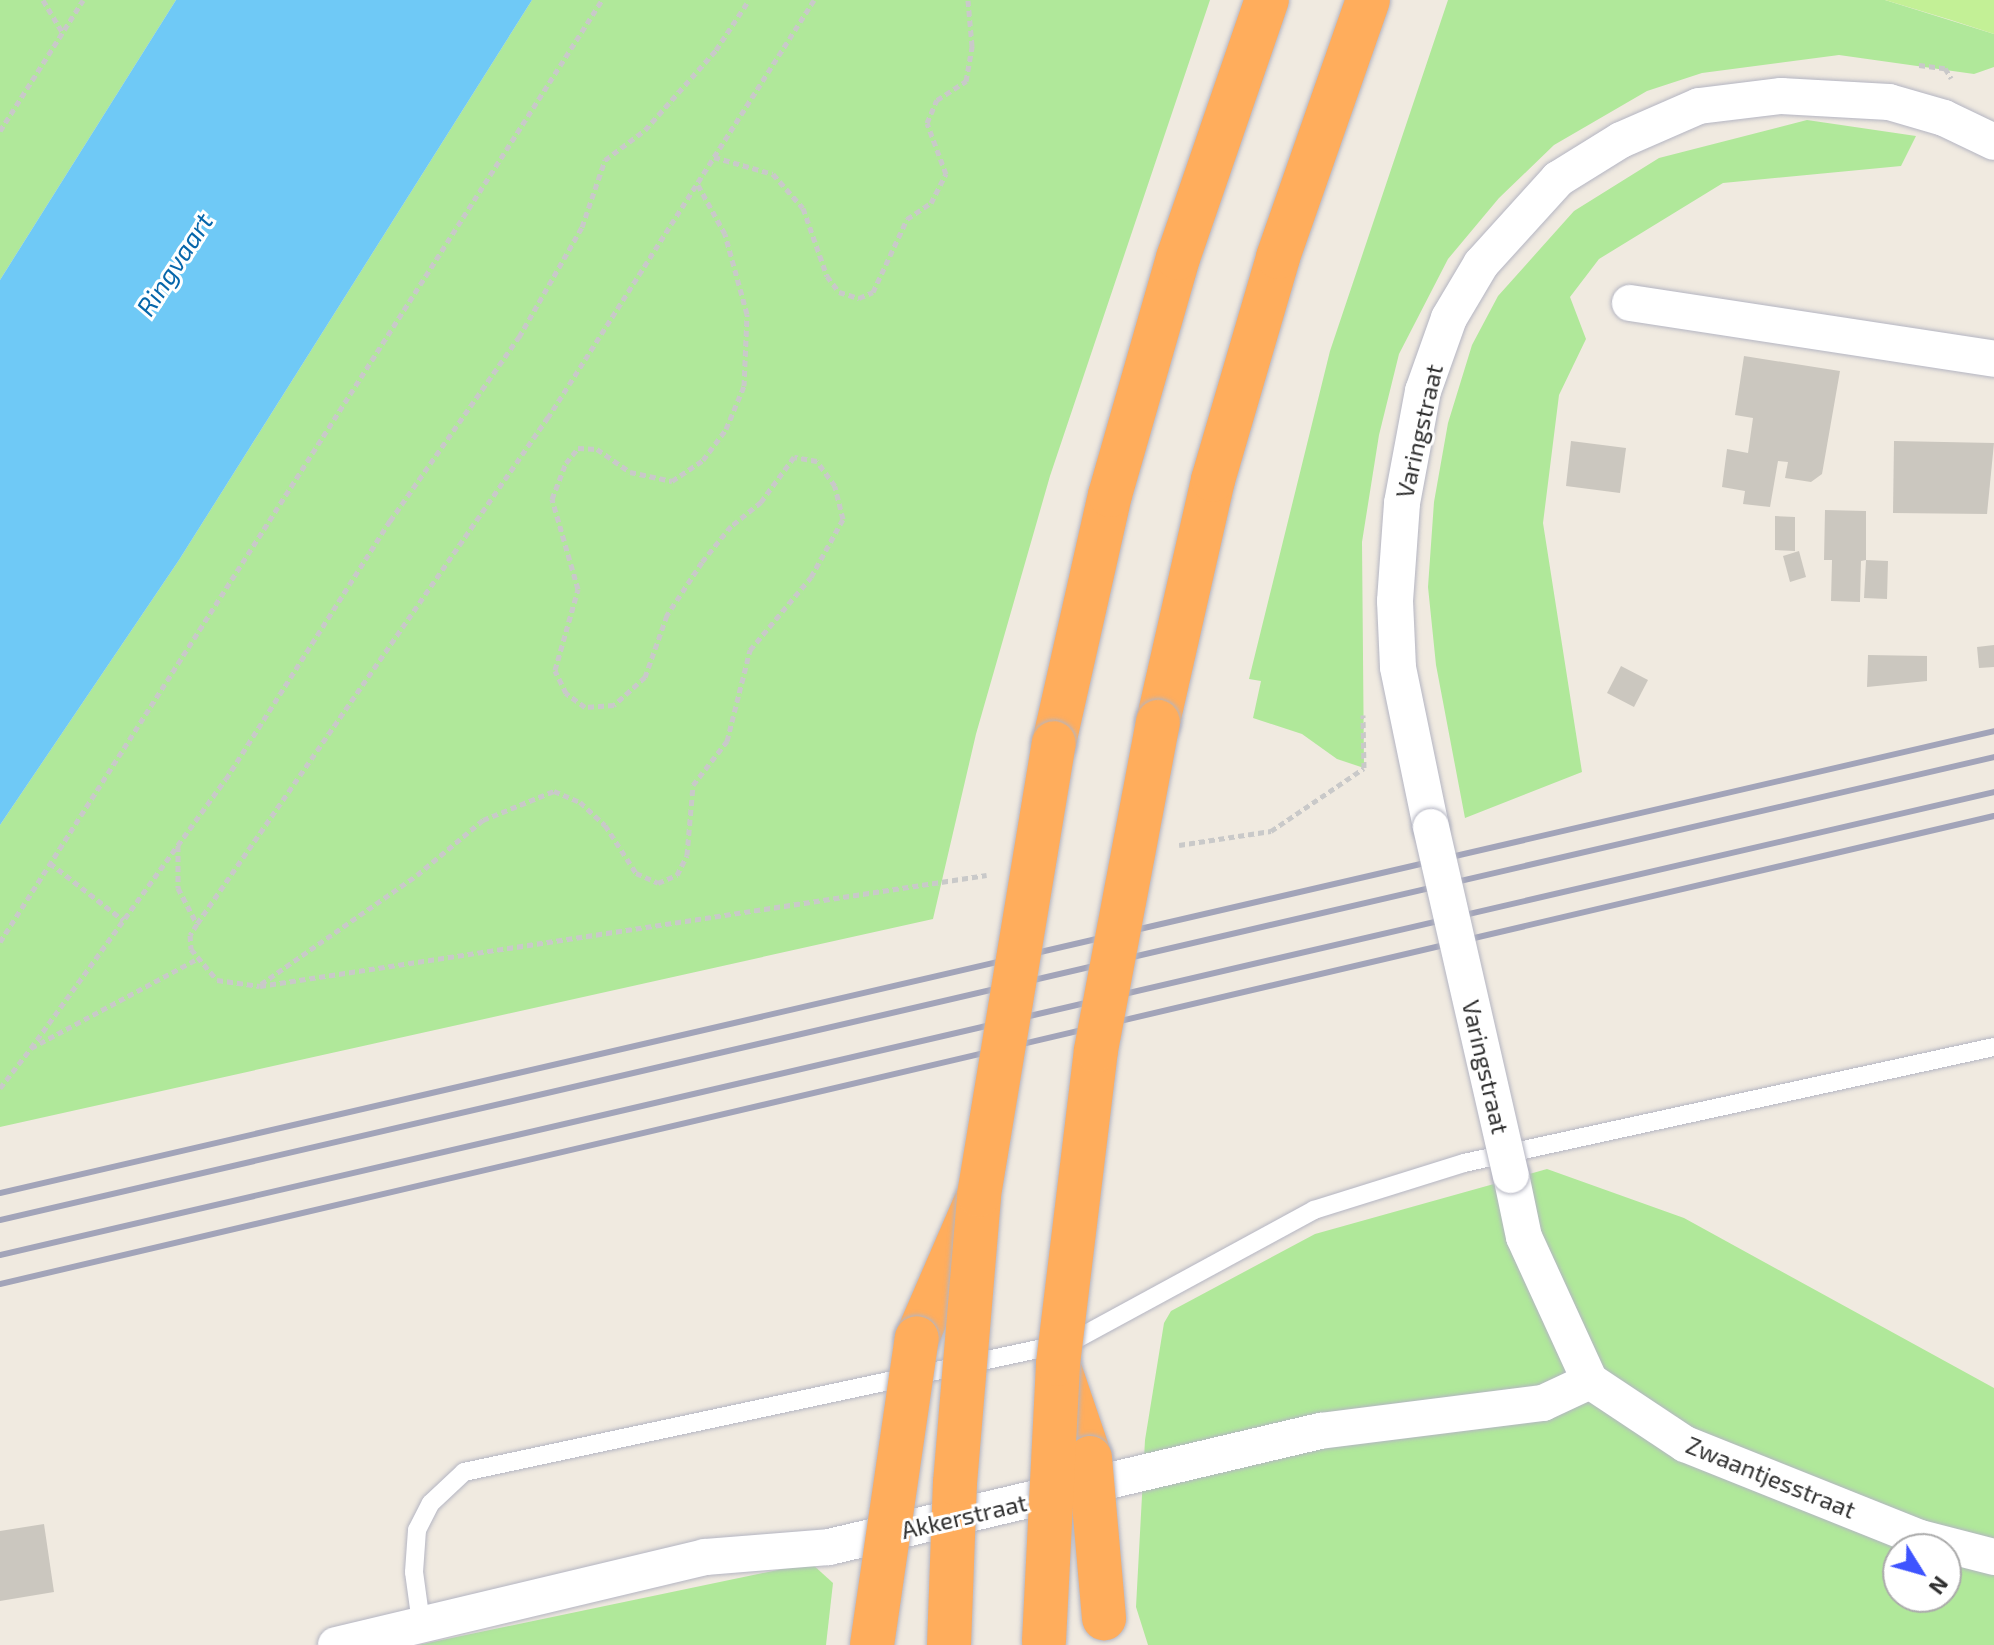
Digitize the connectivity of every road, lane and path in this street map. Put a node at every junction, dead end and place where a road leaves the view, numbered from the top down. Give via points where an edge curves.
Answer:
1 (43, 0) edge
2 (83, 0) edge
3 (602, 0) edge
4 (749, 0) edge
5 (814, 0) edge
6 (968, 0) edge
7 (1267, 0) edge
8 (1368, 0) edge
9 (63, 33) junction
10 (1905, 64) dead end
11 (0, 131) edge
12 (1990, 140) edge
13 (714, 157) junction
14 (697, 183) junction
15 (1630, 303) dead end
16 (1994, 359) edge
17 (1363, 708) dead end
18 (178, 843) junction
19 (1176, 846) dead end
20 (50, 863) junction
21 (1002, 872) dead end
22 (123, 920) junction
23 (197, 924) junction
24 (0, 942) edge
25 (195, 960) junction
26 (260, 986) junction
27 (1994, 1047) edge
28 (31, 1048) junction
29 (0, 1088) edge
30 (979, 1195) junction
31 (1058, 1364) junction
32 (1590, 1381) junction
33 (1994, 1557) edge
34 (421, 1623) junction
35 (1108, 1632) edge
36 (1044, 1643) edge
37 (336, 1645) edge
38 (872, 1645) edge
39 (949, 1645) edge

1 - 9 path
2 - 9 path
3 - 20 path
4 - 18 path via 716,50 645,130 605,160 582,227 519,337 390,521 226,779
5 - 13 path
6 - 13 path via 972,46 966,81 937,100 927,123 946,174 931,203 907,219 873,292 859,298 839,292 827,276 803,208 773,174
7 - 30 highway, bridge via 1178,258 1110,495 1054,743
8 - 31 highway, bridge via 1278,257 1234,405 1158,722 1096,1050
9 - 11 path
10 - 12 path via 1945,68
12 - 32 street, Varingstraat, bridge via 1944,118 1889,102 1781,96 1699,106 1621,140 1558,179 1481,264 1449,318 1423,391 1402,503 1395,601 1398,667 1524,1237
13 - 14 path
14 - 23 path via 548,417
14 - 26 path via 725,234 747,314 744,386 726,429 703,460 672,481 630,472 597,449 578,448 566,463 552,499 578,589 555,670 566,693 585,707 614,705 645,677 667,615 702,562 731,526 761,502 794,457 817,461 835,486 843,519 811,577 750,650 727,741 693,785 687,855 677,875 658,883 636,873 605,825 580,802 554,791 483,820 417,875
15 - 16 street
17 - 19 path via 1364,768 1271,831
18 - 22 path
18 - 23 path via 178,888
20 - 22 path
20 - 24 path
21 - 26 path
22 - 28 path
23 - 25 path via 190,935
25 - 26 path via 217,980
25 - 28 path
27 - 34 lane via 1464,1163 1314,1210 1071,1342 464,1472 431,1503 417,1530 414,1572
28 - 29 path
30 - 38 highway, bridge via 917,1338
30 - 39 highway, bridge via 955,1483
31 - 35 highway, bridge via 1090,1458
31 - 36 highway, bridge
32 - 33 street, Zwaantjesstraat via 1685,1444 1920,1538
32 - 34 street, Akkerstraat via 1543,1403 1320,1431 829,1547 705,1557
34 - 37 street, Akkerstraat

